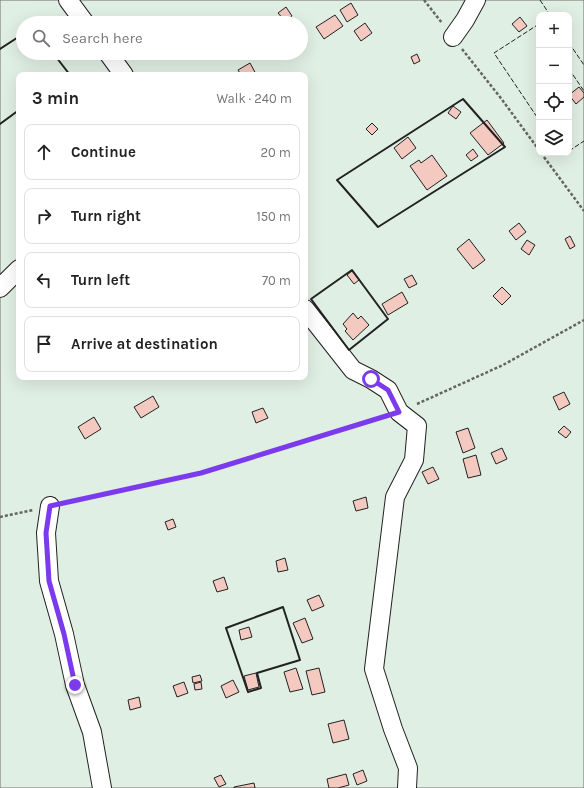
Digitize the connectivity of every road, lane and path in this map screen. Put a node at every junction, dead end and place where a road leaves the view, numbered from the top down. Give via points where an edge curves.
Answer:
1 (68, 0) edge
2 (424, 0) edge
3 (476, 0) edge
4 (80, 16) edge
5 (453, 37) junction
6 (113, 60) edge
7 (122, 72) edge
8 (536, 146) edge
9 (543, 156) edge
10 (584, 211) edge
11 (16, 272) edge
12 (0, 288) edge
13 (308, 313) edge
14 (584, 320) edge
15 (399, 412) junction
16 (50, 506) junction
17 (0, 518) edge
18 (102, 788) edge
19 (407, 788) edge

1 - 4 street
2 - 5 path
3 - 5 street
5 - 8 path
6 - 7 street
9 - 10 path
11 - 12 street
13 - 15 street via 353,370 388,390
14 - 15 path via 503,365
15 - 16 path via 201,473
15 - 19 street via 417,426 414,460 395,497 374,669 408,768
16 - 17 path
16 - 18 street via 46,533 49,581 75,685 92,732

